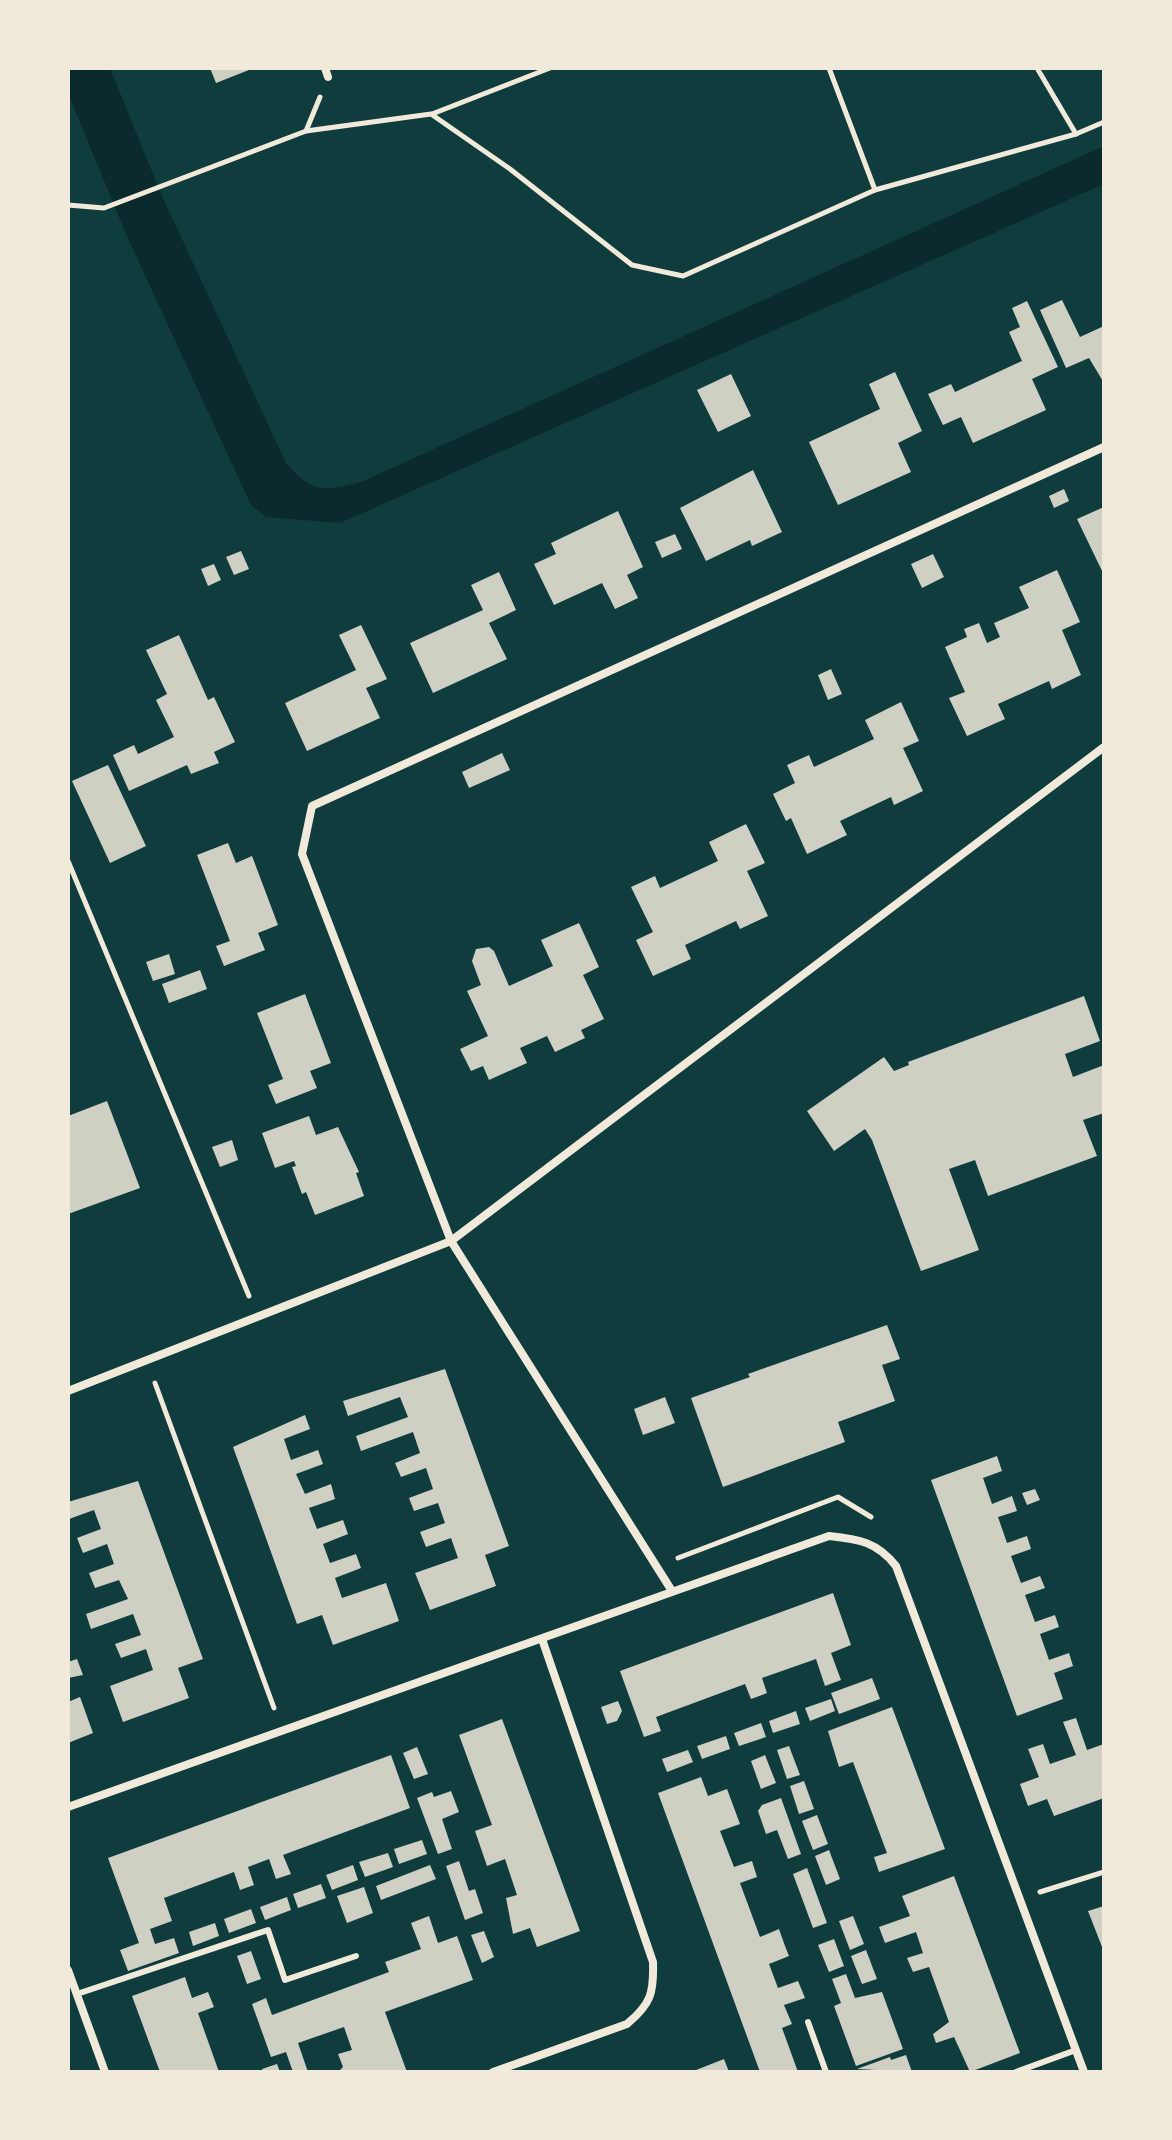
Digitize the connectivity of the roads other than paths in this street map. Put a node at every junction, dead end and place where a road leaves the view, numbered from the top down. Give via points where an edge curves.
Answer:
1 (1104, 447) edge
2 (1104, 747) edge
3 (451, 1241) junction
4 (68, 1391) edge
5 (672, 1591) junction
6 (542, 1639) junction
7 (68, 1807) edge
8 (356, 1956) dead end
9 (68, 1970) edge
10 (77, 1994) junction
11 (808, 2022) dead end
12 (1076, 2050) junction
13 (105, 2072) edge
14 (493, 2072) edge
15 (826, 2072) edge
16 (1016, 2072) edge
17 (1084, 2072) edge

1 - 3 street via 312,806 302,854
2 - 3 street
3 - 4 street
3 - 5 street
5 - 6 street
5 - 12 street via 829,1536 883,1550 896,1566
6 - 7 street
6 - 14 street via 653,1962 654,1989 642,2012 627,2024
8 - 10 lane via 285,1980 268,1930
9 - 10 street
10 - 13 street
11 - 15 lane
12 - 16 lane
12 - 17 street

